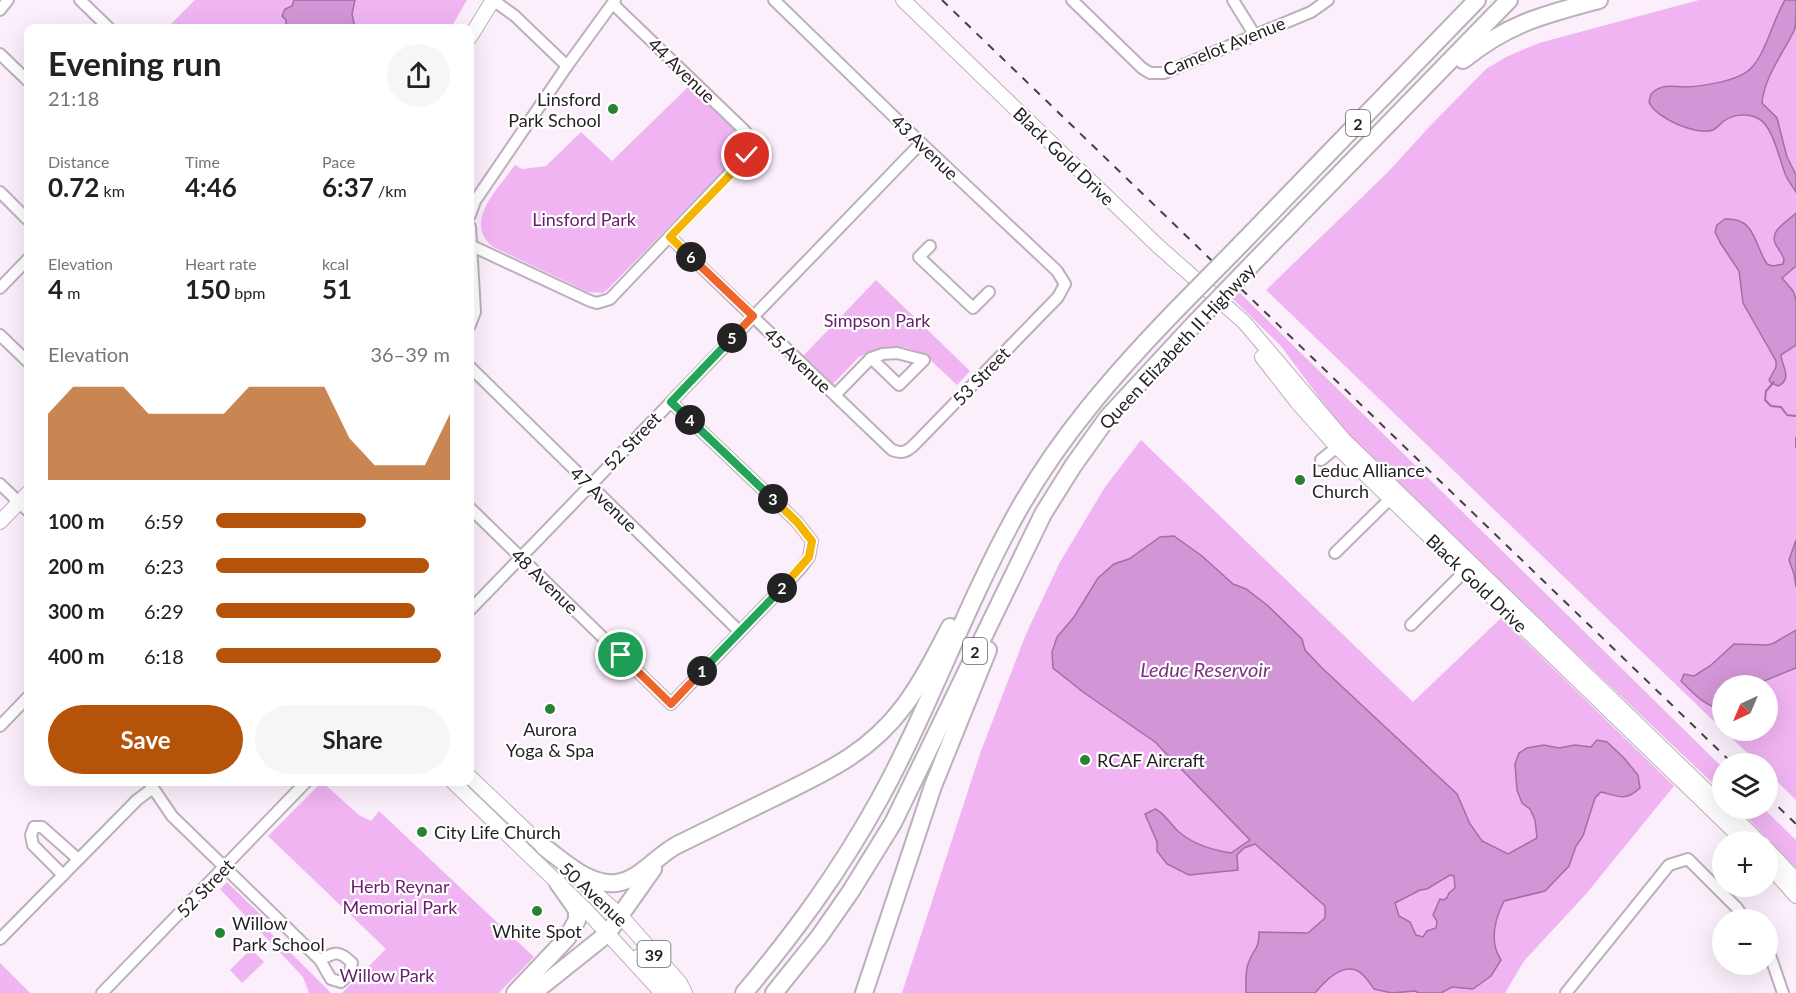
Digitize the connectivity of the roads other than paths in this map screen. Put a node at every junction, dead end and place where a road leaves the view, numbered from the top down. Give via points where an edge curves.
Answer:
1 (8, 0) edge
2 (483, 0) edge
3 (493, 0) edge
4 (774, 0) edge
5 (903, 0) edge
6 (1072, 0) edge
7 (1233, 0) edge
8 (1328, 0) edge
9 (1509, 0) edge
10 (1599, 0) edge
11 (86, 2) edge
12 (614, 2) edge
13 (1472, 4) edge
14 (0, 10) edge
15 (105, 24) edge
16 (468, 24) edge
17 (474, 31) edge
18 (1254, 34) junction
19 (0, 54) edge
20 (567, 66) junction
21 (24, 77) edge
22 (1383, 130) junction
23 (921, 143) junction
24 (0, 192) edge
25 (474, 204) edge
26 (24, 216) edge
27 (670, 237) junction
28 (930, 246) dead end
29 (474, 247) edge
30 (24, 263) edge
31 (0, 288) edge
32 (989, 292) dead end
33 (1058, 297) joint
34 (474, 299) edge
35 (474, 315) edge
36 (753, 316) junction
37 (0, 335) edge
38 (24, 358) edge
39 (871, 358) dead end
40 (474, 371) edge
41 (835, 395) junction
42 (671, 402) junction
43 (1340, 444) junction
44 (903, 453) joint
45 (1321, 460) dead end
46 (0, 484) edge
47 (590, 485) junction
48 (1394, 495) junction
49 (24, 502) edge
50 (24, 505) edge
51 (24, 506) edge
52 (474, 512) edge
53 (1043, 514) junction
54 (1014, 518) junction
55 (0, 522) edge
56 (0, 532) edge
57 (1335, 553) dead end
58 (521, 557) junction
59 (1468, 568) junction
60 (474, 606) edge
61 (1411, 625) dead end
62 (740, 631) junction
63 (24, 701) edge
64 (0, 726) edge
65 (474, 781) edge
66 (150, 786) edge
67 (152, 786) edge
68 (302, 786) edge
69 (457, 786) edge
70 (1712, 796) edge
71 (1736, 819) edge
72 (720, 824) junction
73 (523, 827) junction
74 (1734, 831) edge
75 (1748, 831) edge
76 (512, 839) junction
77 (544, 847) junction
78 (78, 860) junction
79 (1778, 861) edge
80 (224, 869) junction
81 (63, 875) junction
82 (1778, 876) edge
83 (1796, 880) edge
84 (558, 883) junction
85 (1796, 896) edge
86 (1738, 909) edge
87 (621, 916) junction
88 (607, 934) junction
89 (0, 939) edge
90 (320, 960) dead end
91 (1776, 975) edge
92 (102, 993) edge
93 (515, 993) edge
94 (533, 993) edge
95 (662, 993) edge
96 (679, 993) edge
97 (685, 993) edge
98 (744, 993) edge
99 (774, 993) edge
100 (864, 993) edge
101 (1566, 993) edge
102 (1783, 993) edge

1 - 14 street
2 - 16 main road
3 - 17 main road
3 - 20 street
4 - 23 street, 43 Avenue
5 - 43 main road, Black Gold Drive via 1150,238 1244,322
6 - 18 street, Camelot Avenue via 1150,73 1164,73
7 - 18 street
8 - 18 street, Camelot Avenue via 1318,9
9 - 22 highway, Queen Elizabeth II Highway / 2
10 - 22 highway via 1540,15 1496,35
11 - 15 street
12 - 20 street
12 - 27 street, 44 Avenue via 738,123 749,139 750,148 741,163
13 - 54 highway, Queen Elizabeth II Highway / 2, bridge via 1105,387
19 - 21 street
20 - 25 street
22 - 53 highway, Queen Elizabeth II Highway / 2, bridge via 1108,417
23 - 33 street, 43 Avenue via 1057,271 1065,284
23 - 36 street, 52 Street
24 - 26 street
27 - 29 street via 610,299 597,303
27 - 36 street, 45 Avenue
28 - 32 street via 920,257 973,308
30 - 31 street
33 - 44 street, 53 Street
34 - 35 street
36 - 41 street, 45 Avenue
36 - 42 street, 52 Street
37 - 38 street
39 - 41 street
40 - 47 street, 47 Avenue
41 - 44 street, 45 Avenue via 892,450
42 - 47 street, 52 Street
42 - 62 street via 797,522 812,541 809,557 801,568
43 - 45 street
43 - 48 main road, Black Gold Drive
46 - 49 street
47 - 58 street, 52 Street
47 - 62 street, 47 Avenue
48 - 57 street
48 - 59 main road, Black Gold Drive
50 - 55 main road
51 - 56 main road
52 - 58 street, 48 Avenue
53 - 99 highway, Queen Elizabeth II Highway / 2 via 893,823 851,891
53 - 100 highway via 933,786
54 - 72 highway via 970,584 924,677 883,730 839,766
54 - 98 highway, Queen Elizabeth II Highway / 2 via 854,845 814,906
58 - 60 street, 52 Street
58 - 62 street, 48 Avenue via 671,704
59 - 61 street
59 - 70 main road, Black Gold Drive
59 - 74 main road, Black Gold Drive
63 - 64 street
65 - 73 main road, 50 Avenue
66 - 78 street
67 - 80 street via 172,816
68 - 80 street, 52 Street
69 - 76 main road, 50 Avenue
71 - 75 main road, Black Gold Drive
72 - 77 highway via 673,847 637,875 615,883 592,879
72 - 87 highway via 659,863
73 - 76 main road
73 - 77 main road, 50 Avenue
76 - 84 main road, 50 Avenue
77 - 87 main road, 50 Avenue / 39
78 - 81 street
78 - 81 street via 42,827 34,827 30,835 33,845
79 - 83 main road
80 - 90 street
80 - 92 street, 52 Street
81 - 89 street
82 - 85 main road
84 - 88 main road, 50 Avenue / 39
84 - 93 highway via 577,910 573,928
86 - 101 street via 1688,860 1669,865
87 - 88 highway
87 - 97 main road, 50 Avenue / 39
88 - 94 highway
88 - 95 main road, 50 Avenue / 39
88 - 96 main road via 627,945
91 - 102 street

